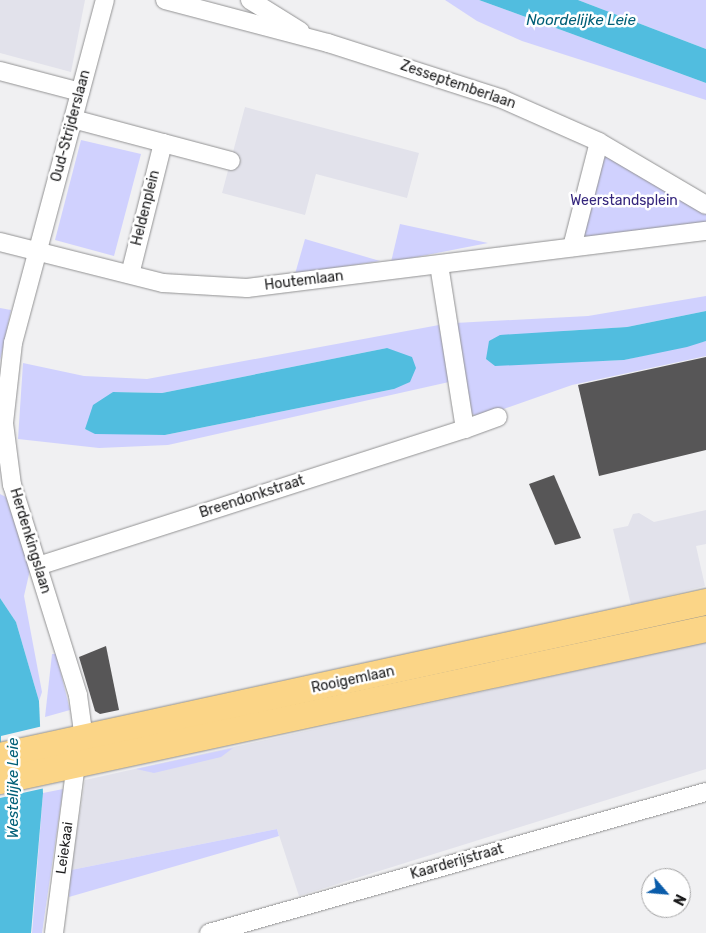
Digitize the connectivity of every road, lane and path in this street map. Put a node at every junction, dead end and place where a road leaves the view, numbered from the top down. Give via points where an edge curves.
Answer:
1 (104, 0) edge
2 (165, 0) edge
3 (250, 0) edge
4 (313, 39) junction
5 (0, 71) edge
6 (80, 92) junction
7 (73, 119) junction
8 (599, 142) junction
9 (163, 143) junction
10 (231, 161) dead end
11 (706, 205) edge
12 (706, 231) edge
13 (0, 242) edge
14 (572, 247) junction
15 (39, 252) junction
16 (439, 265) junction
17 (130, 274) junction
18 (498, 417) dead end
19 (465, 429) junction
20 (6, 483) edge
21 (38, 566) junction
22 (706, 602) edge
23 (706, 629) edge
24 (70, 754) junction
25 (0, 756) edge
26 (0, 781) edge
27 (706, 792) edge
28 (54, 933) edge
29 (209, 933) edge

1 - 6 street, Oud-Strijderslaan
2 - 4 street, Zesseptemberlaan
3 - 4 street, Zesseptemberlaan
4 - 8 street, Zesseptemberlaan via 446,78
5 - 6 street
6 - 7 street, Oud-Strijderslaan
7 - 9 street
7 - 15 street, Oud-Strijderslaan
8 - 11 street
8 - 14 street
9 - 10 street
9 - 17 street, Heldenplein
12 - 14 street
13 - 15 street, Houtemlaan
14 - 16 street, Houtemlaan
15 - 17 street, Houtemlaan
15 - 20 street, Herdenkingslaan via 9,363 4,423
16 - 17 street, Houtemlaan via 247,288 163,283
16 - 19 street
18 - 19 street, Breendonkstraat
19 - 21 street, Breendonkstraat
20 - 21 street, Herdenkingslaan
21 - 24 street, Herdenkingslaan via 78,695
22 - 24 main road, Rooigemlaan
23 - 24 main road, Rooigemlaan
24 - 25 main road, Rooigemlaan
24 - 26 main road, Rooigemlaan
24 - 28 street, Leiekaai
27 - 29 street, Kaarderijstraat

